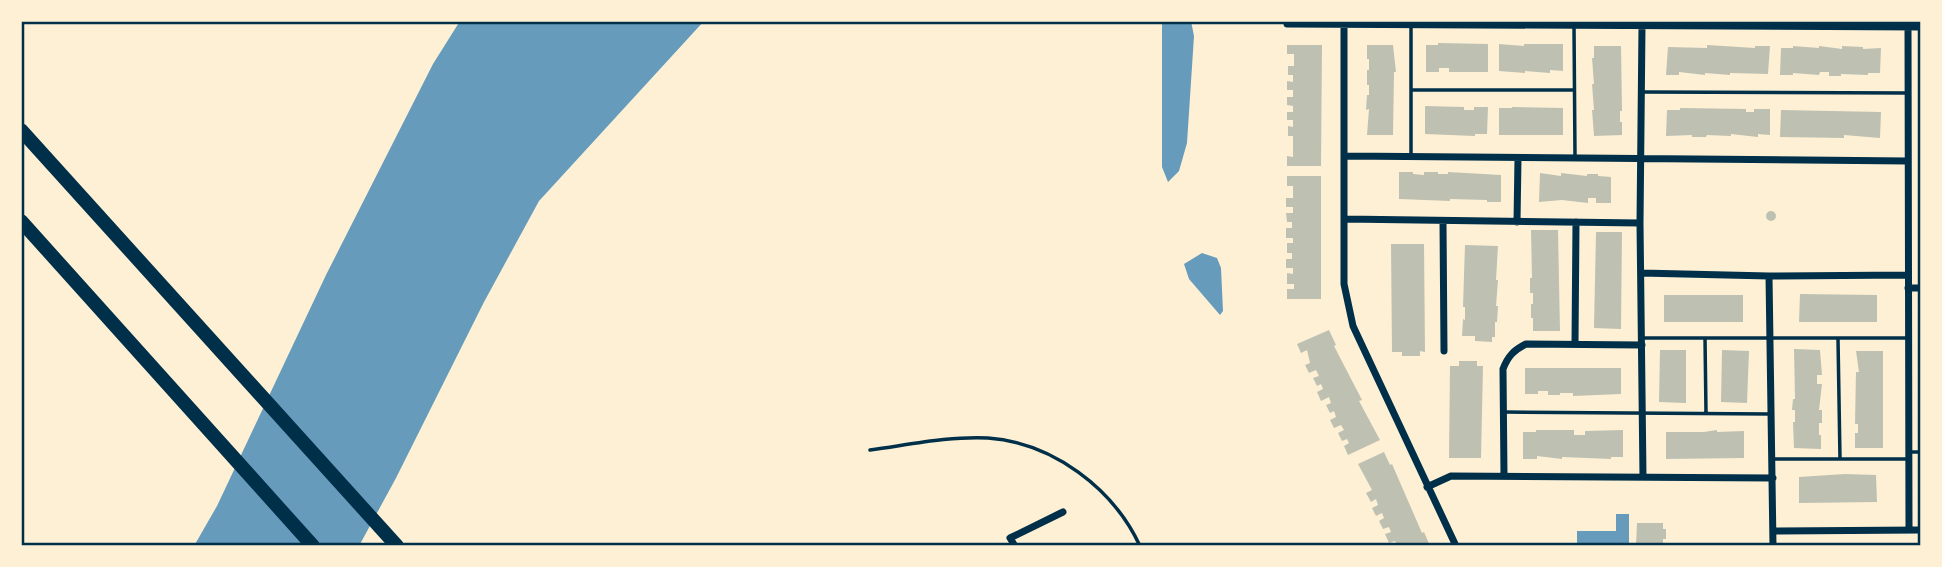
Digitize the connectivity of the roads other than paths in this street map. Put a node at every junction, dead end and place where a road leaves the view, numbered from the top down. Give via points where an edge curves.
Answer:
1 (1287, 24) dead end
2 (1344, 25) junction
3 (1410, 25) junction
4 (1574, 26) junction
5 (1642, 26) junction
6 (1908, 27) junction
7 (1921, 27) edge
8 (1411, 90) junction
9 (1574, 90) junction
10 (1641, 92) junction
11 (1908, 93) junction
12 (21, 130) edge
13 (1411, 155) junction
14 (1345, 156) junction
15 (1518, 158) junction
16 (1575, 159) junction
17 (1640, 159) junction
18 (1908, 161) junction
19 (1345, 219) junction
20 (1443, 220) junction
21 (21, 221) edge
22 (1517, 222) junction
23 (1576, 222) junction
24 (1640, 223) junction
25 (1641, 273) junction
26 (1908, 275) junction
27 (1769, 276) junction
28 (1908, 288) junction
29 (1921, 288) edge
30 (1705, 338) junction
31 (1770, 338) junction
32 (1838, 338) junction
33 (1908, 338) junction
34 (1642, 341) junction
35 (1575, 344) junction
36 (1444, 351) dead end
37 (1503, 412) junction
38 (1641, 413) junction
39 (1706, 414) junction
40 (1772, 414) junction
41 (870, 450) dead end
42 (1921, 452) edge
43 (1908, 456) junction
44 (1772, 460) junction
45 (1840, 460) junction
46 (1504, 475) junction
47 (1643, 476) junction
48 (1773, 478) junction
49 (1427, 487) junction
50 (1063, 512) dead end
51 (1909, 530) junction
52 (1921, 530) edge
53 (1773, 531) junction
54 (313, 546) edge
55 (397, 546) edge
56 (1015, 546) edge
57 (1140, 546) edge
58 (1456, 546) edge
59 (1773, 546) edge

1 - 2 street
2 - 3 street
2 - 14 street
3 - 4 street
3 - 8 lane
4 - 5 street
4 - 9 lane
5 - 6 street
5 - 10 street
6 - 7 street
6 - 11 street
8 - 9 lane
8 - 13 lane
9 - 16 lane
10 - 11 lane
10 - 17 street
11 - 18 street
12 - 55 highway
13 - 14 street
13 - 15 street
14 - 19 street
15 - 16 street
15 - 22 street
16 - 17 street
17 - 18 street
17 - 24 street
18 - 26 street
19 - 20 street
19 - 49 street via 1344,284 1353,326
20 - 22 street
20 - 36 street
21 - 54 highway
22 - 23 street
23 - 24 street
23 - 35 street
24 - 25 street
25 - 27 street
25 - 34 street
26 - 27 street
26 - 28 street
27 - 31 street
28 - 29 street
28 - 33 street
30 - 31 lane
30 - 34 lane
30 - 39 lane
31 - 32 lane
31 - 40 street
32 - 33 lane
32 - 45 lane
33 - 43 street
34 - 35 street
34 - 38 street
35 - 37 street via 1526,344 1515,349 1503,369
37 - 38 lane
37 - 46 street
38 - 39 lane
38 - 47 street
39 - 40 lane
40 - 44 street
41 - 57 lane via 989,438 1031,447 1091,481 1112,502
42 - 43 lane
43 - 45 lane
43 - 51 street
44 - 45 lane
44 - 48 street
46 - 47 street
46 - 49 street via 1451,475
47 - 48 street
48 - 53 street
49 - 58 street
50 - 56 street via 1010,538
51 - 52 street
51 - 53 street
53 - 59 street

